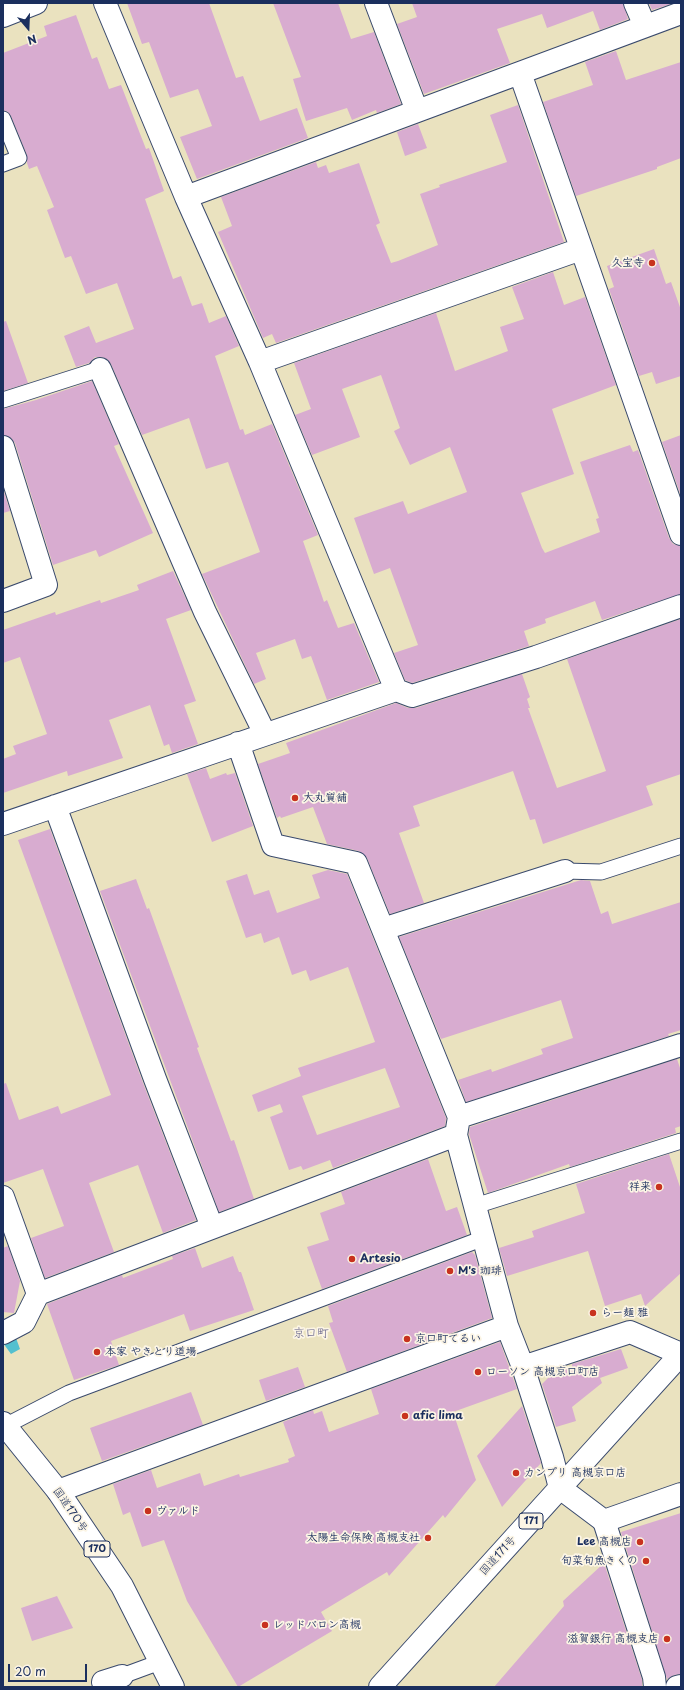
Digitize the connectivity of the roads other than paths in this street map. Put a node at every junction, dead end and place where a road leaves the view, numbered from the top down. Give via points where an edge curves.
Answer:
1 (36, 3) edge
2 (105, 3) edge
3 (376, 3) edge
4 (635, 3) edge
5 (681, 14) edge
6 (3, 16) edge
7 (645, 26) junction
8 (520, 73) junction
9 (417, 111) junction
10 (3, 119) edge
11 (3, 164) edge
12 (186, 197) junction
13 (581, 249) junction
14 (260, 362) junction
15 (100, 369) joint
16 (3, 400) edge
17 (3, 447) edge
18 (681, 534) edge
19 (3, 601) edge
20 (681, 606) edge
21 (396, 690) junction
22 (265, 734) junction
23 (238, 743) junction
24 (55, 806) junction
25 (3, 824) edge
26 (681, 846) edge
27 (565, 871) joint
28 (383, 929) junction
29 (681, 1045) edge
30 (457, 1126) junction
31 (681, 1141) edge
32 (3, 1197) edge
33 (475, 1206) junction
34 (212, 1227) junction
35 (484, 1238) junction
36 (38, 1294) junction
37 (507, 1326) junction
38 (8, 1331) edge
39 (681, 1354) edge
40 (523, 1367) junction
41 (4, 1424) edge
42 (560, 1488) junction
43 (58, 1491) junction
44 (681, 1494) edge
45 (604, 1521) junction
46 (160, 1662) junction
47 (110, 1681) edge
48 (681, 1686) edge
49 (173, 1687) edge
50 (380, 1687) edge
51 (656, 1687) edge
52 (677, 1687) edge

1 - 6 main road
2 - 12 main road
3 - 9 main road
4 - 7 main road
5 - 7 main road
7 - 8 main road
8 - 9 main road
8 - 13 main road
9 - 12 main road
10 - 11 lane via 19,158
12 - 14 main road
13 - 14 main road
13 - 18 main road
14 - 21 main road
15 - 16 lane
15 - 22 main road via 205,612
17 - 19 main road via 46,585
20 - 21 main road via 536,657 412,696
21 - 22 main road
22 - 23 main road
23 - 24 main road
23 - 28 main road via 273,845 356,864
24 - 25 main road
24 - 34 main road
26 - 27 lane via 600,872
27 - 28 main road
28 - 30 main road
29 - 30 main road
30 - 33 main road
30 - 34 main road
31 - 33 lane
32 - 36 main road
33 - 35 main road
34 - 36 main road
35 - 37 main road
35 - 41 lane via 76,1391
36 - 38 main road via 24,1322
37 - 40 main road
37 - 43 main road
39 - 40 main road via 630,1332
39 - 42 main road, 国道171号 / 171
40 - 42 main road
41 - 43 main road, 国道170号 / 170
42 - 45 main road
42 - 50 main road, 国道171号 / 171
43 - 46 main road, 国道170号 / 170 via 122,1586
44 - 45 main road
45 - 51 main road
46 - 47 lane
46 - 49 main road, 国道170号 / 170
48 - 52 main road

